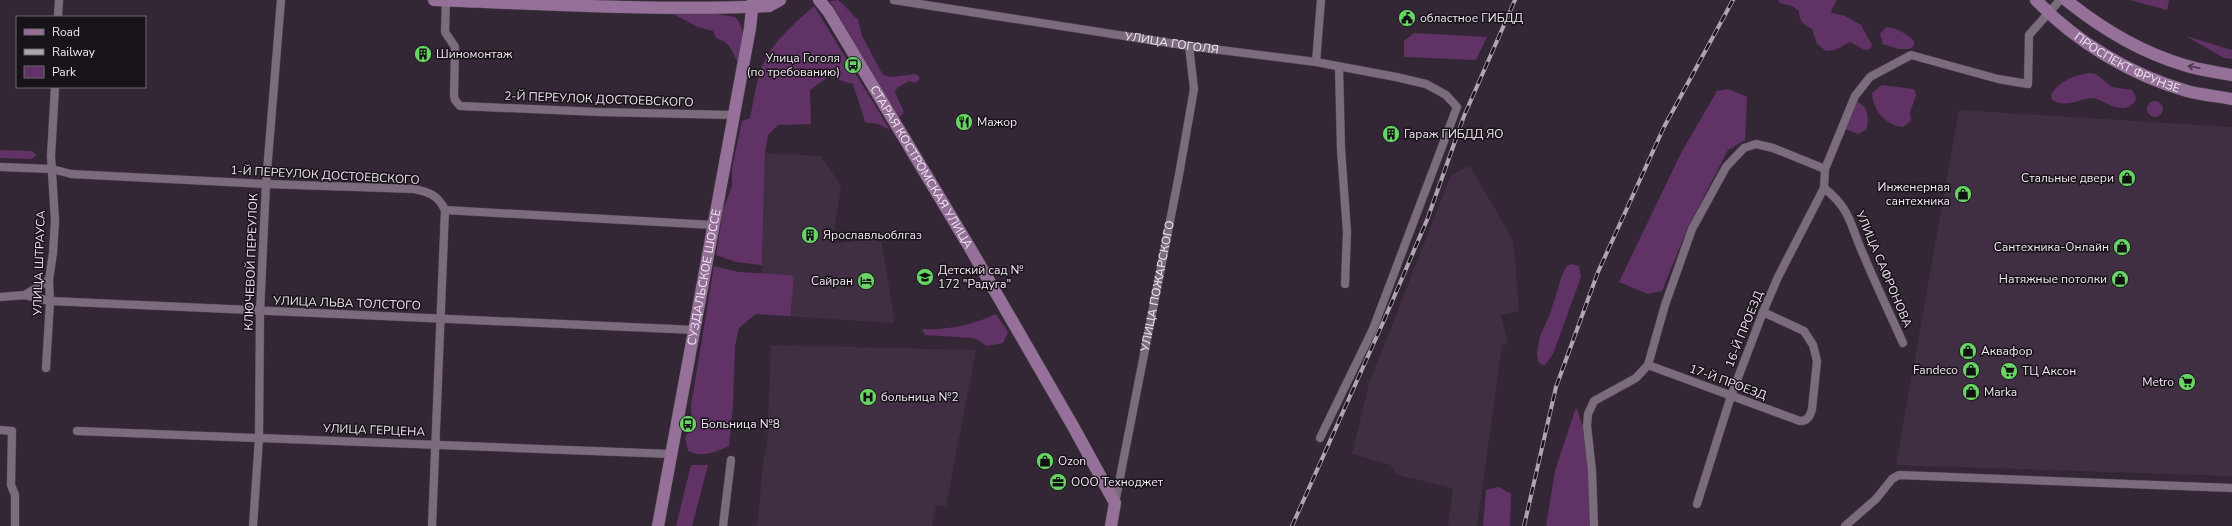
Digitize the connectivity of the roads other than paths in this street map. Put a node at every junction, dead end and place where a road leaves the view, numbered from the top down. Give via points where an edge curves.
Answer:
1 (59, 0) edge
2 (281, 0) edge
3 (434, 0) edge
4 (446, 0) edge
5 (819, 0) edge
6 (894, 0) edge
7 (1321, 0) edge
8 (2036, 0) edge
9 (2060, 0) edge
10 (2066, 0) edge
11 (752, 2) edge
12 (778, 2) edge
13 (726, 8) junction
14 (2049, 14) junction
15 (58, 16) edge
16 (750, 27) junction
17 (1189, 46) junction
18 (1316, 62) junction
19 (1339, 68) junction
20 (2232, 75) edge
21 (55, 88) edge
22 (2232, 99) edge
23 (733, 115) junction
24 (0, 168) edge
25 (52, 169) junction
26 (1825, 169) junction
27 (266, 184) junction
28 (1824, 188) junction
29 (445, 210) junction
30 (713, 225) junction
31 (49, 280) junction
32 (1345, 284) dead end
33 (25, 295) junction
34 (0, 297) edge
35 (50, 301) junction
36 (260, 312) junction
37 (1763, 312) junction
38 (439, 318) junction
39 (695, 330) junction
40 (1903, 343) dead end
41 (1648, 365) junction
42 (46, 368) dead end
43 (1731, 396) junction
44 (0, 430) edge
45 (77, 431) dead end
46 (259, 438) junction
47 (1320, 438) dead end
48 (436, 444) junction
49 (671, 454) junction
50 (731, 460) dead end
51 (2232, 488) edge
52 (1115, 503) junction
53 (1697, 504) dead end
54 (15, 526) edge
55 (253, 526) edge
56 (432, 526) edge
57 (658, 526) edge
58 (723, 526) edge
59 (1111, 526) edge
60 (1594, 526) edge
61 (1845, 526) edge

1 - 15 street
2 - 27 street, КЛЮЧЕВОЙ ПЕРЕУЛОК
3 - 4 main road
4 - 13 main road
4 - 23 street, 2-Й ПЕРЕУЛОК ДОСТОЕВСКОГО via 445,32 455,47 454,100 460,106
5 - 52 main road, СТАРАЯ КОСТРОМСКАЯ УЛИЦА via 970,248
6 - 17 street, УЛИЦА ГОГОЛЯ
7 - 18 street
8 - 14 main road, ПРОСПЕКТ ФРУНЗЕ
9 - 14 street
20 -> 10 main road, ПРОСПЕКТ ФРУНЗЕ via 2184,65 2132,45 2096,24
11 - 12 main road
11 - 13 main road
11 - 16 main road, СУЗДАЛЬСКОЕ ШОССЕ
12 - 16 main road, СУЗДАЛЬСКОЕ ШОССЕ via 759,15
13 - 16 main road via 742,13
14 - 22 main road, ПРОСПЕКТ ФРУНЗЕ via 2079,37 2129,68 2187,91
14 - 26 street, 16-Й ПРОЕЗД via 2029,35 2028,84 1916,56 1906,57 1870,77 1855,96
16 - 23 main road, СУЗДАЛЬСКОЕ ШОССЕ
17 - 18 street, УЛИЦА ГОГОЛЯ
17 - 52 street, УЛИЦА ПОЖАРСКОГО via 1194,89
18 - 19 street, УЛИЦА ГОГОЛЯ
19 - 32 street via 1347,232
19 - 47 street, УЛИЦА ГОГОЛЯ via 1426,84 1446,96 1457,107 1373,329
21 - 25 street, УЛИЦА ШТРАУСА
23 - 30 main road, СУЗДАЛЬСКОЕ ШОССЕ
24 - 25 street, 1-Й ПЕРЕУЛОК ДОСТОЕВСКОГО
25 - 27 street, 1-Й ПЕРЕУЛОК ДОСТОЕВСКОГО via 72,174
25 - 31 street, УЛИЦА ШТРАУСА via 55,221
26 - 28 street, 16-Й ПРОЕЗД
26 - 41 street via 1773,148 1756,144 1744,148 1733,157 1692,229 1665,305
27 - 29 street, 1-Й ПЕРЕУЛОК ДОСТОЕВСКОГО via 414,188 440,199
27 - 36 street, КЛЮЧЕВОЙ ПЕРЕУЛОК
28 - 37 street, 16-Й ПРОЕЗД
28 - 40 street, УЛИЦА САФРОНОВА via 1835,197 1850,218 1862,254
29 - 30 street
29 - 38 street
30 - 39 main road, СУЗДАЛЬСКОЕ ШОССЕ
31 - 33 street
31 - 35 street, УЛИЦА ШТРАУСА
33 - 34 street, УЛИЦА ЛЬВА ТОЛСТОГО
33 - 35 street, УЛИЦА ЛЬВА ТОЛСТОГО
35 - 36 street, УЛИЦА ЛЬВА ТОЛСТОГО
35 - 42 street, УЛИЦА ШТРАУСА
36 - 38 street, УЛИЦА ЛЬВА ТОЛСТОГО
36 - 46 street, КЛЮЧЕВОЙ ПЕРЕУЛОК
37 - 43 street, 16-Й ПРОЕЗД
37 - 43 street, 17-Й ПРОЕЗД via 1804,331 1817,355 1809,417 1800,421
38 - 39 street, УЛИЦА ЛЬВА ТОЛСТОГО
38 - 48 street
39 - 49 main road, СУЗДАЛЬСКОЕ ШОССЕ
41 - 43 street, 17-Й ПРОЕЗД
41 - 60 street via 1636,378 1594,401 1588,414 1586,426 1592,471
43 - 53 street, 16-Й ПРОЕЗД
44 - 54 street via 12,431 11,486 15,495
45 - 46 street, УЛИЦА ГЕРЦЕНА
46 - 48 street, УЛИЦА ГЕРЦЕНА
46 - 55 street, КЛЮЧЕВОЙ ПЕРЕУЛОК
48 - 49 street, УЛИЦА ГЕРЦЕНА
48 - 56 street
49 - 57 main road, СУЗДАЛЬСКОЕ ШОССЕ
50 - 58 street
51 - 61 street via 1899,475
52 - 59 main road, УЛИЦА ПОЖАРСКОГО

